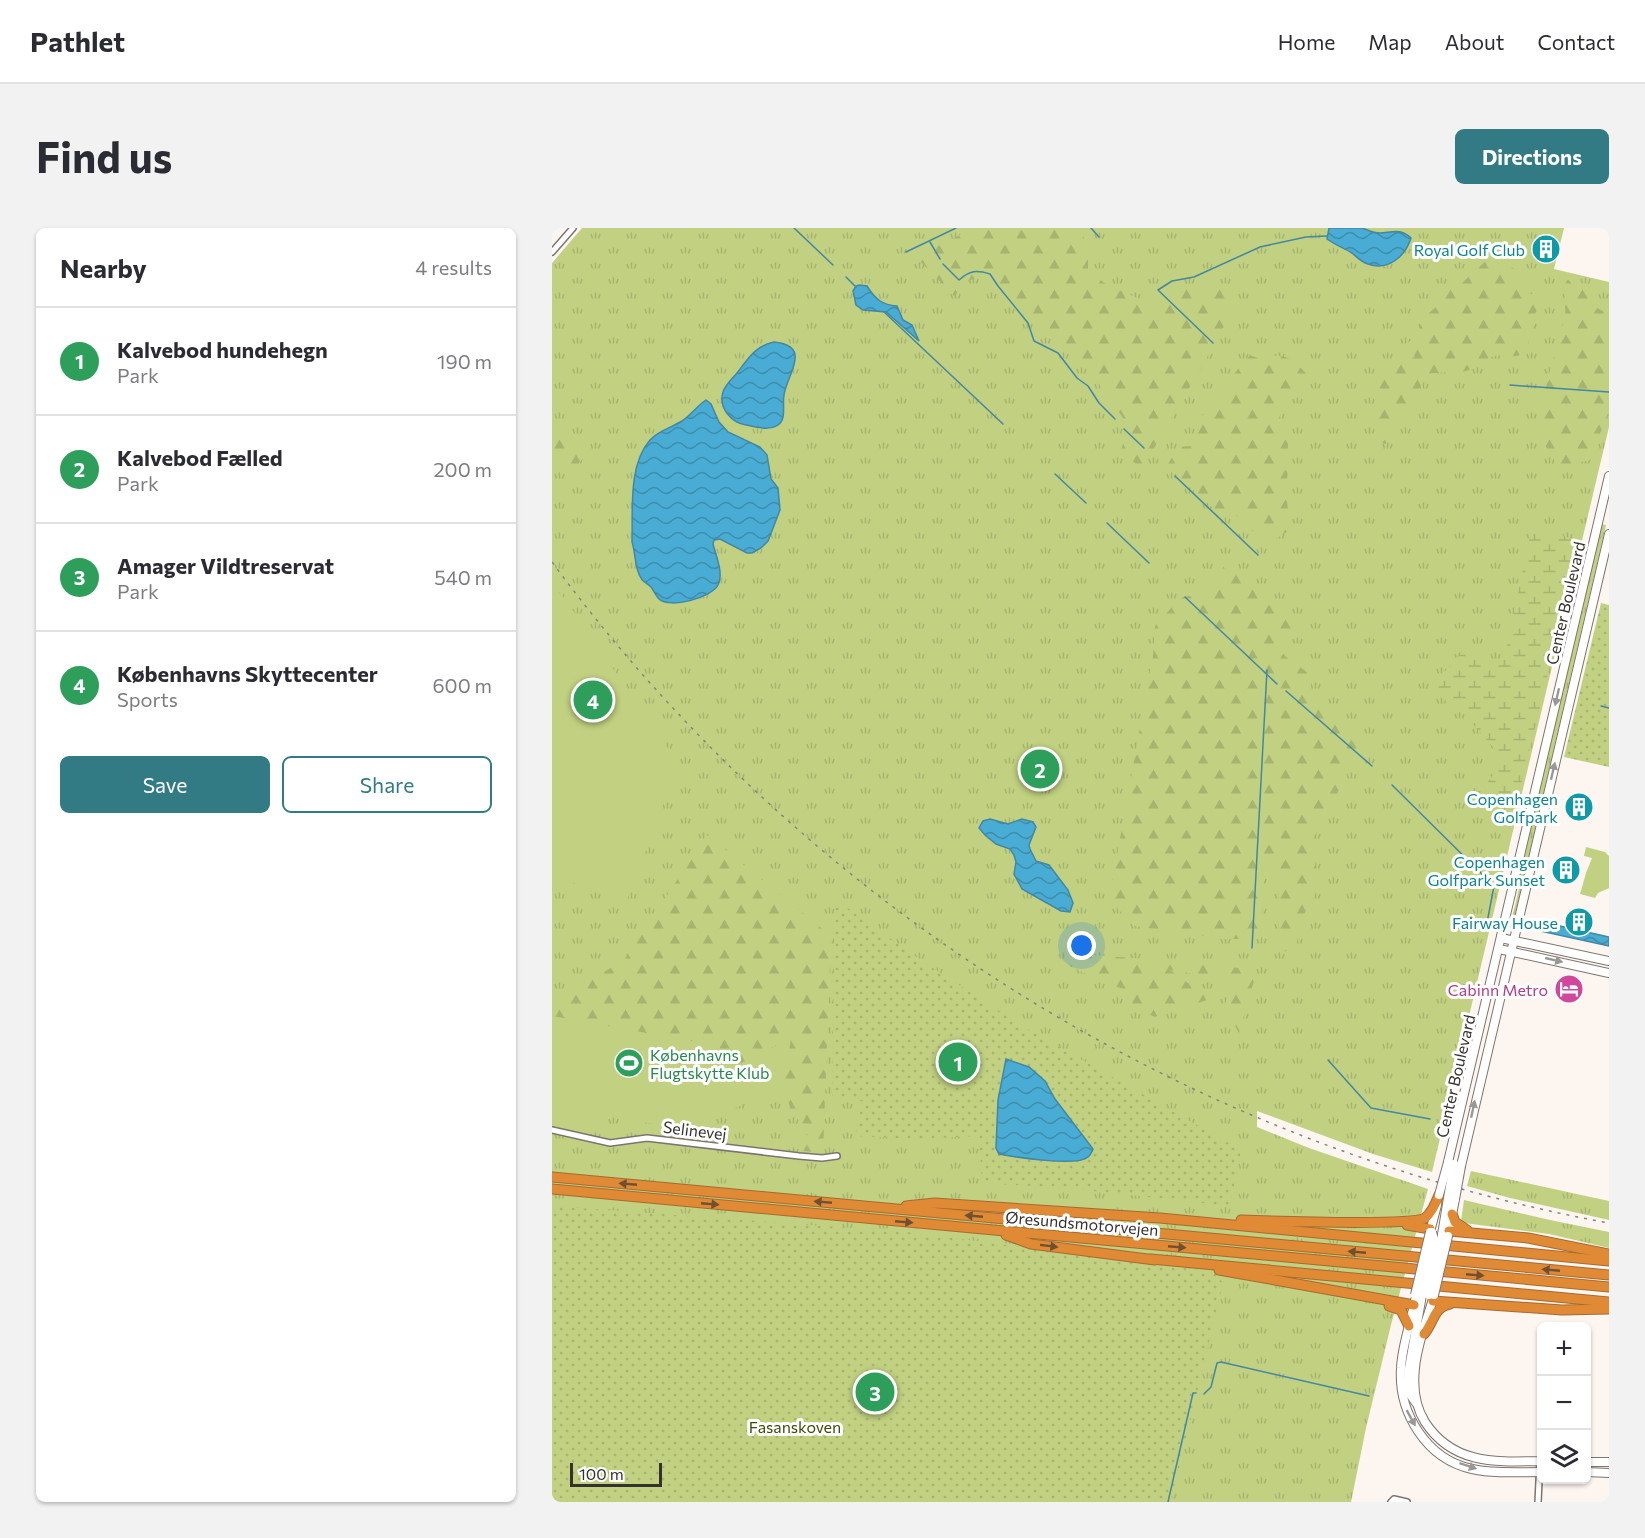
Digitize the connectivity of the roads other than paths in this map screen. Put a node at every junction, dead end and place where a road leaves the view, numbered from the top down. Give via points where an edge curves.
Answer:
1 (573, 228) edge
2 (552, 252) edge
3 (1609, 476) edge
4 (1605, 513) edge
5 (1609, 534) edge
6 (1501, 938) junction
7 (1513, 940) junction
8 (1499, 948) junction
9 (1510, 950) junction
10 (1609, 961) edge
11 (1609, 973) edge
12 (552, 1130) edge
13 (837, 1156) dead end
14 (1454, 1164) junction
15 (552, 1177) edge
16 (552, 1189) edge
17 (1448, 1197) junction
18 (881, 1208) junction
19 (1452, 1214) junction
20 (1160, 1218) junction
21 (1384, 1222) junction
22 (993, 1230) junction
23 (1431, 1231) junction
24 (1472, 1232) junction
25 (1446, 1233) junction
26 (1609, 1254) edge
27 (1151, 1259) junction
28 (1609, 1260) edge
29 (1609, 1275) edge
30 (1308, 1287) junction
31 (1609, 1287) edge
32 (1424, 1299) junction
33 (1609, 1302) edge
34 (1467, 1304) junction
35 (1609, 1309) edge
36 (1409, 1326) junction
37 (1424, 1334) junction
38 (1417, 1404) junction
39 (1429, 1428) junction
40 (1420, 1434) junction
41 (1537, 1461) edge
42 (1591, 1462) edge
43 (1609, 1462) edge
44 (1537, 1472) edge
45 (1591, 1472) edge
46 (1609, 1473) edge
47 (1540, 1484) edge
48 (1393, 1500) edge
49 (1407, 1502) edge
50 (1538, 1502) edge

1 - 2 street
3 - 4 street, Center Boulevard
4 -> 6 street, Center Boulevard
7 -> 5 street, Center Boulevard
6 - 7 street
6 - 8 street, Center Boulevard
7 - 9 street, Center Boulevard
7 - 10 street
8 - 9 street
8 - 14 street, Center Boulevard via 1457,1126
9 -> 11 street
14 -> 9 street, Center Boulevard via 1478,1087
12 - 13 street, Selinevej via 610,1143 647,1137 799,1156
14 - 17 street, Center Boulevard, bridge
14 - 17 street, Center Boulevard, bridge
18 -> 15 highway, Øresundsmotorvejen
16 -> 22 highway, Øresundsmotorvejen
17 - 19 street, Center Boulevard
17 - 21 highway via 1425,1218
17 - 23 street, Center Boulevard
17 - 25 street
18 - 20 highway via 935,1203
29 -> 18 highway, Øresundsmotorvejen
19 - 24 highway via 1459,1226
19 - 25 street, Center Boulevard
20 - 21 highway
20 - 28 highway
21 - 23 highway
22 -> 27 highway via 1030,1244
22 -> 31 highway, Øresundsmotorvejen
23 - 25 street
23 - 32 street, Center Boulevard, bridge
24 - 25 highway
24 - 26 highway
25 - 32 street, Center Boulevard, bridge
27 - 30 highway
27 - 33 highway
30 - 32 highway
30 - 36 highway via 1335,1297 1397,1307
32 - 34 highway
32 - 36 street, Center Boulevard
32 - 37 street, Center Boulevard
32 - 38 street via 1408,1374 1409,1393
34 - 35 highway
34 - 37 highway via 1442,1305
36 -> 40 street, Center Boulevard via 1401,1388 1406,1410
37 - 38 street, Center Boulevard via 1415,1367
38 - 39 street, Center Boulevard
39 - 40 street
39 - 41 street via 1455,1451 1473,1458
40 -> 44 street, Center Boulevard via 1447,1458 1471,1468
42 - 43 street
45 - 46 street
47 - 50 street
48 - 49 street

